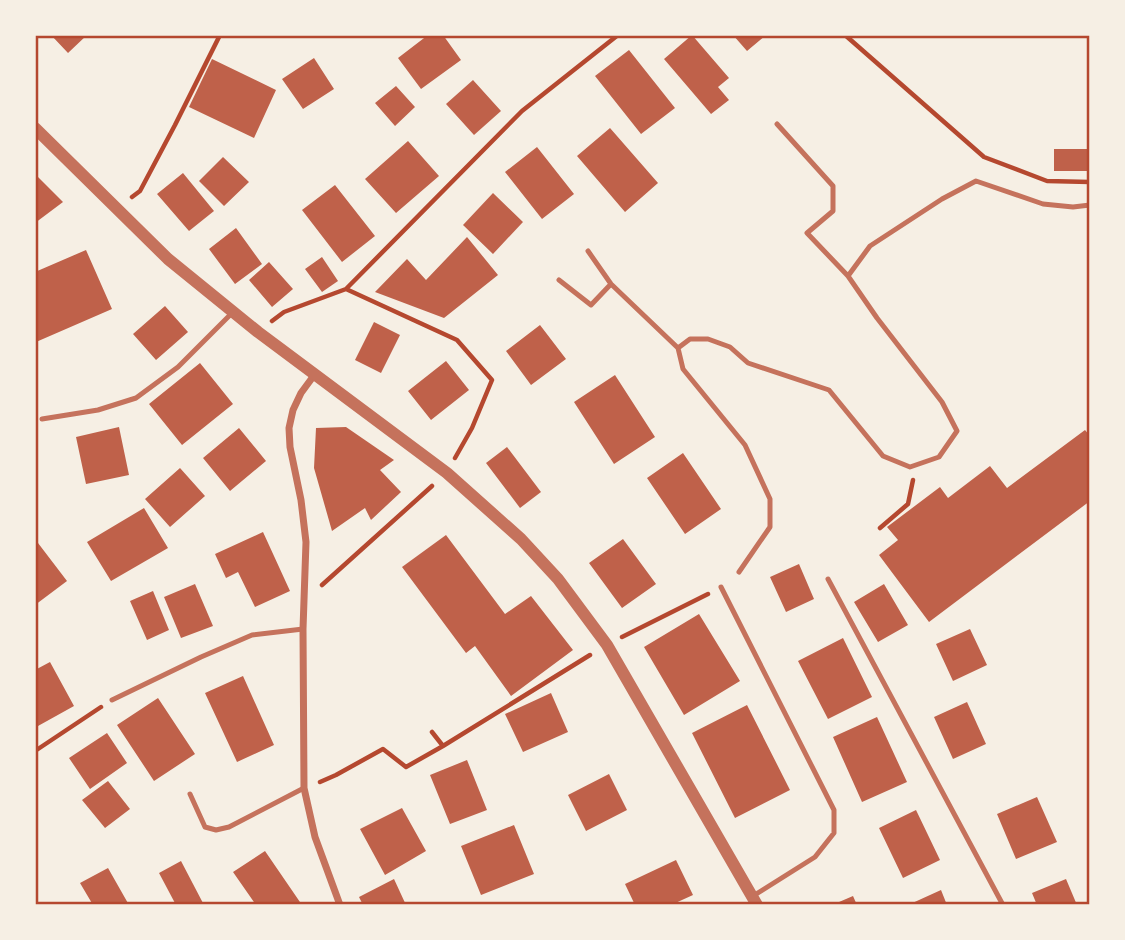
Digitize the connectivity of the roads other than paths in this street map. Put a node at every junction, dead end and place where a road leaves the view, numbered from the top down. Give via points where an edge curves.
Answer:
1 (777, 124) dead end
2 (35, 128) edge
3 (1090, 205) edge
4 (588, 251) dead end
5 (848, 276) junction
6 (559, 280) dead end
7 (611, 284) junction
8 (233, 312) junction
9 (678, 348) junction
10 (315, 374) junction
11 (42, 419) dead end
12 (739, 572) dead end
13 (828, 579) dead end
14 (722, 587) road end
15 (303, 629) junction
16 (112, 700) road end
17 (304, 788) junction
18 (190, 794) dead end
19 (755, 901) edge
20 (340, 905) edge
21 (1003, 905) edge

1 - 5 lane via 834,186 834,211 807,233
2 - 8 street via 168,259
3 - 5 lane via 1043,204 976,181 870,246
4 - 7 lane
5 - 9 lane via 942,402 957,431 939,457 910,467 883,456 830,390 748,363 730,347 708,339 690,339
6 - 7 lane via 591,305
7 - 9 lane
8 - 10 street
8 - 11 lane via 178,367 136,398
9 - 12 lane via 683,369 745,445 770,499 770,527
10 - 15 street via 297,401 289,428 306,542
10 - 19 street via 447,473 558,579 607,645
13 - 21 lane
14 - 19 lane via 834,810 834,833 815,857
15 - 16 lane via 252,635
15 - 17 street
17 - 18 lane via 216,830 205,827
17 - 20 street via 315,837

